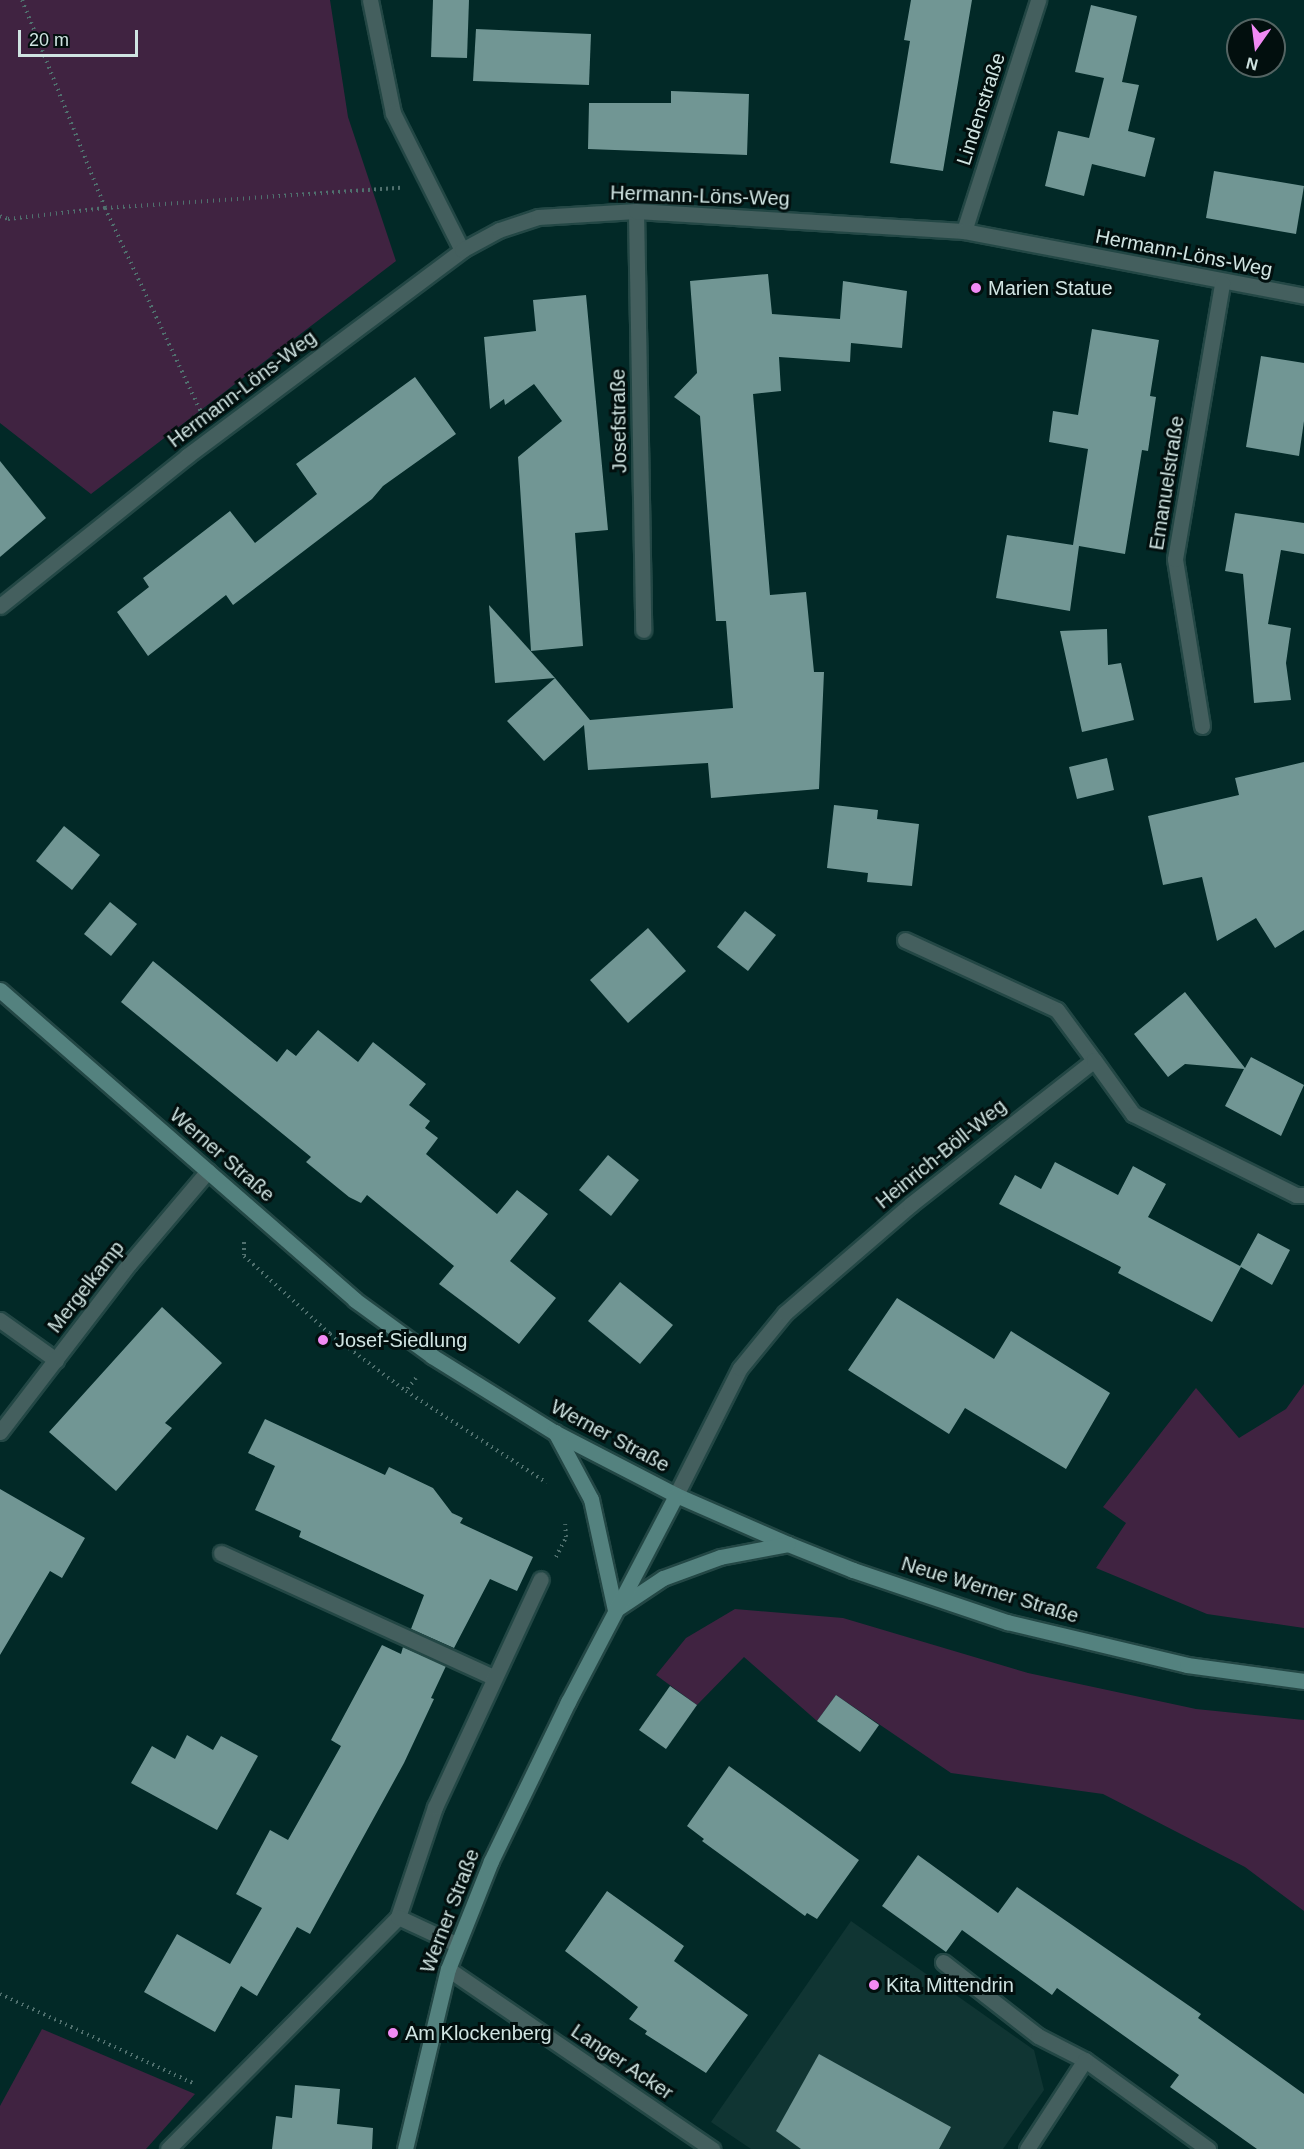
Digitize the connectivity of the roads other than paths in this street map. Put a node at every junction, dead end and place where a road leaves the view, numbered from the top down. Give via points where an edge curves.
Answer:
1 (370, 0) edge
2 (1038, 0) edge
3 (636, 211) junction
4 (964, 231) junction
5 (462, 249) junction
6 (1222, 283) junction
7 (1304, 296) edge
8 (0, 606) edge
9 (644, 630) dead end
10 (1202, 726) dead end
11 (905, 940) dead end
12 (0, 990) edge
13 (1094, 1060) junction
14 (208, 1171) junction
15 (1304, 1195) edge
16 (0, 1320) edge
17 (56, 1360) junction
18 (0, 1432) edge
19 (554, 1432) junction
20 (676, 1494) junction
21 (788, 1544) junction
22 (220, 1553) dead end
23 (541, 1579) road end
24 (615, 1610) junction
25 (493, 1677) junction
26 (1304, 1681) edge
27 (398, 1917) junction
28 (456, 1944) junction
29 (944, 1962) dead end
30 (448, 1970) junction
31 (1085, 2060) junction
32 (168, 2149) edge
33 (405, 2149) edge
34 (712, 2149) edge
35 (1027, 2149) edge
36 (1208, 2149) edge

1 - 5 street via 393,113
2 - 4 street, Lindenstraße
3 - 4 street, Hermann-Löns-Weg
3 - 5 street, Hermann-Löns-Weg via 538,217 499,230
3 - 9 street, Josefstraße
4 - 6 street, Hermann-Löns-Weg
5 - 8 street, Hermann-Löns-Weg via 213,437
6 - 7 street, Hermann-Löns-Weg
6 - 10 street, Emanuelstraße via 1175,560
11 - 13 street via 1057,1010
12 - 14 main road, Werner Straße
13 - 15 street via 1134,1114 1296,1196
13 - 20 street, Heinrich-Böll-Weg via 910,1204 785,1312 740,1368
14 - 17 street, Mergelkamp
14 - 19 main road, Werner Straße via 355,1300 432,1356
16 - 17 street
17 - 18 street, Mergelkamp
19 - 20 main road, Werner Straße
19 - 24 main road via 591,1499
20 - 21 main road, Neue Werner Straße
20 - 24 main road, Werner Straße
21 - 24 main road via 720,1557 663,1578
21 - 26 main road, Neue Werner Straße via 1007,1622 1187,1665
22 - 25 street
23 - 25 street
24 - 28 main road, Werner Straße via 491,1862
25 - 27 street via 435,1807
27 - 28 street
27 - 32 street
28 - 30 main road, Werner Straße
29 - 31 street via 1038,2036
30 - 33 main road, Werner Straße
30 - 34 street, Langer Acker
31 - 35 street
31 - 36 street

